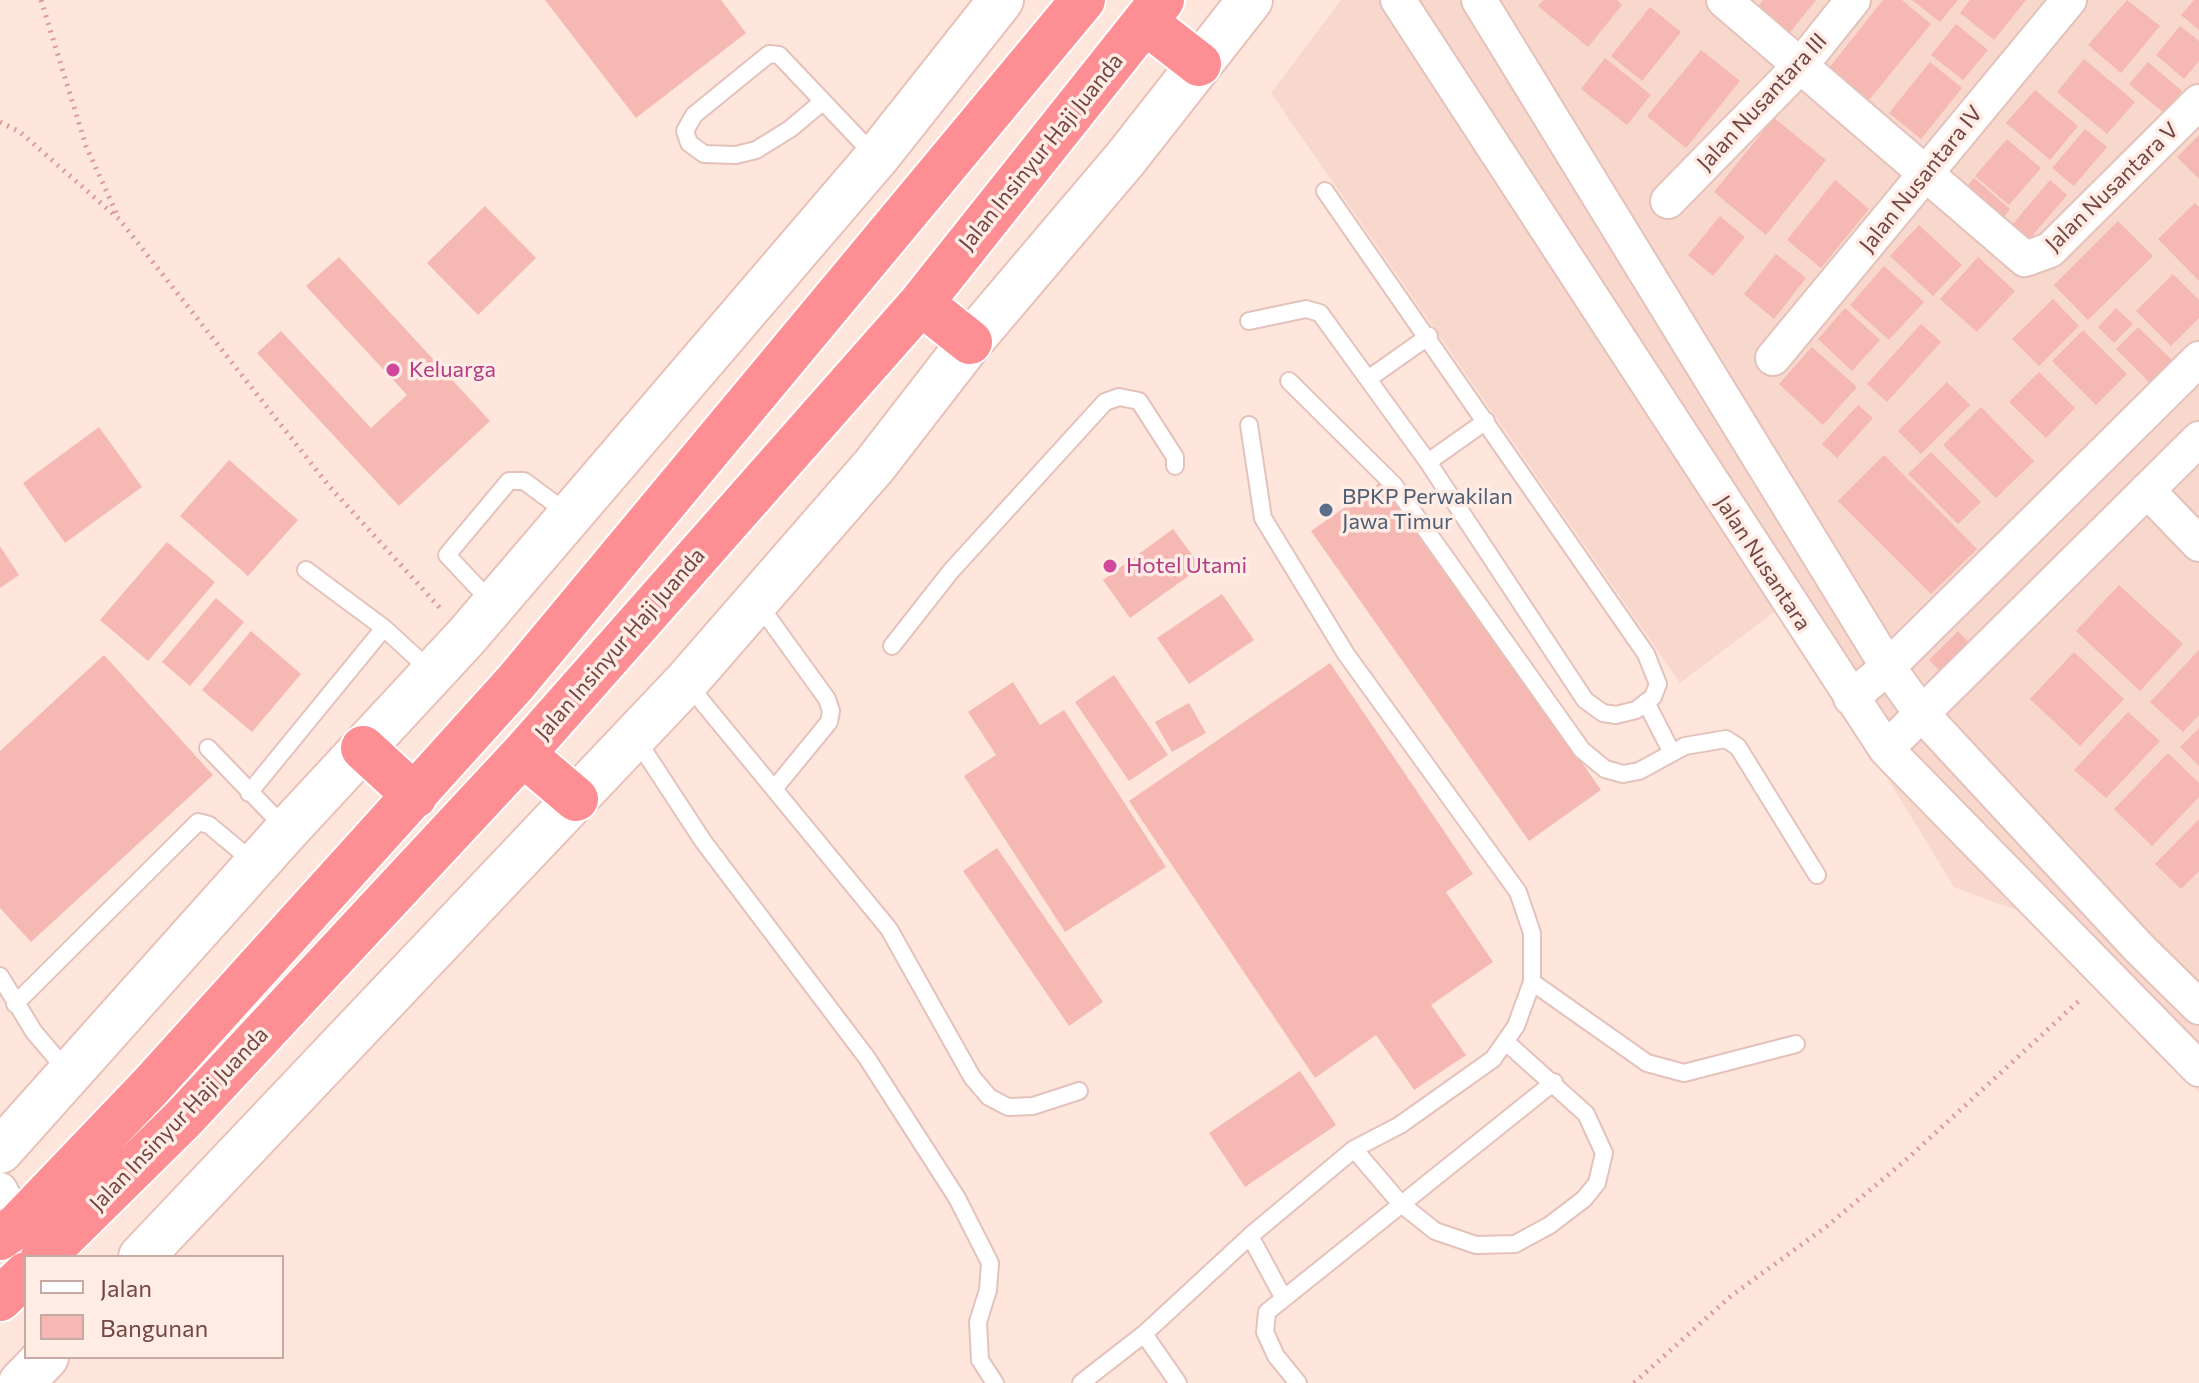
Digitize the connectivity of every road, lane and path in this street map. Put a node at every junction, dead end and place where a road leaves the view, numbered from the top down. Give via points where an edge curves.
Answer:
1 (41, 0) edge
2 (1001, 0) edge
3 (1083, 0) edge
4 (1250, 0) edge
5 (1398, 0) edge
6 (1479, 0) edge
7 (1724, 0) edge
8 (1853, 0) edge
9 (2069, 0) edge
10 (1154, 11) edge
11 (1199, 64) junction
12 (1801, 65) junction
13 (2199, 102) edge
14 (821, 103) junction
15 (0, 122) edge
16 (876, 158) junction
17 (1926, 172) junction
18 (1325, 191) dead end
19 (1668, 201) dead end
20 (119, 219) junction
21 (921, 303) junction
22 (1249, 321) dead end
23 (1429, 336) junction
24 (970, 342) junction
25 (1773, 358) dead end
26 (2199, 359) edge
27 (1368, 379) junction
28 (1289, 381) dead end
29 (1486, 421) junction
30 (1249, 425) dead end
31 (2199, 439) edge
32 (1428, 462) junction
33 (1175, 466) dead end
34 (2147, 490) junction
35 (571, 516) junction
36 (2199, 544) edge
37 (306, 570) dead end
38 (756, 601) junction
39 (494, 605) junction
40 (384, 628) junction
41 (466, 637) junction
42 (892, 646) dead end
43 (1888, 667) junction
44 (433, 673) junction
45 (686, 682) junction
46 (1851, 698) junction
47 (1646, 702) junction
48 (1921, 713) junction
49 (635, 737) junction
50 (208, 748) dead end
51 (363, 748) junction
52 (1886, 749) junction
53 (1672, 753) junction
54 (523, 754) junction
55 (774, 789) junction
56 (249, 793) junction
57 (415, 796) junction
58 (576, 799) junction
59 (287, 830) junction
60 (256, 864) junction
61 (1817, 875) dead end
62 (0, 976) edge
63 (2106, 976) junction
64 (1532, 982) junction
65 (15, 1004) junction
66 (2199, 1007) edge
67 (1506, 1042) junction
68 (1796, 1044) dead end
69 (2199, 1069) edge
70 (69, 1073) junction
71 (1554, 1082) junction
72 (150, 1087) junction
73 (1079, 1091) dead end
74 (184, 1118) junction
75 (1354, 1149) junction
76 (0, 1151) edge
77 (1400, 1203) junction
78 (15, 1228) edge
79 (1250, 1236) junction
80 (143, 1255) edge
81 (24, 1276) edge
82 (1283, 1297) junction
83 (0, 1299) edge
84 (1144, 1334) junction
85 (44, 1359) edge
86 (21, 1383) edge
87 (995, 1383) edge
88 (1081, 1383) edge
89 (1178, 1383) edge
90 (1298, 1383) edge
91 (1634, 1383) edge

1 - 20 path via 86,146
2 - 16 street
3 - 57 highway, Jalan Insinyur Haji Juanda
4 - 11 street
5 - 46 street, Jalan Nusantara
6 - 43 street
7 - 12 street
8 - 12 street, Jalan Nusantara III
9 - 17 street, Jalan Nusantara IV
10 - 11 highway
10 - 21 highway, Jalan Insinyur Haji Juanda
11 - 24 street
12 - 17 street
12 - 19 street, Jalan Nusantara III
13 - 17 street, Jalan Nusantara V via 2050,250 2033,259 2020,256
14 - 14 lane via 756,150 736,155 704,154 689,143 685,131 694,115 769,54 788,61
14 - 16 lane
15 - 20 path via 20,132
16 - 35 street
17 - 25 street, Jalan Nusantara IV
18 - 23 lane
20 - 41 path via 329,486
21 - 24 highway
21 - 54 highway, Jalan Insinyur Haji Juanda
22 - 27 lane via 1293,310 1320,313
23 - 27 lane
23 - 29 lane
24 - 38 street via 874,466
26 - 43 street
27 - 32 lane
28 - 53 lane via 1394,485 1582,750 1605,769 1623,774
29 - 32 lane
29 - 47 lane via 1646,654 1658,684
30 - 64 lane via 1263,518 1346,654 1518,892 1532,933
31 - 34 street
32 - 47 lane via 1585,700 1616,715
33 - 42 lane via 1175,457 1139,401 1119,397 1105,402 951,571
34 - 36 street
34 - 48 street
35 - 39 street
35 - 39 lane via 524,481 509,481 499,492 447,555
37 - 40 lane
38 - 45 street
38 - 55 lane via 831,711 829,722
39 - 41 street
40 - 44 lane
40 - 56 lane
41 - 44 street
43 - 46 street
43 - 48 street
44 - 51 street
45 - 49 street
45 - 55 lane
46 - 52 street, Jalan Nusantara
47 - 53 lane
48 - 52 street
48 - 66 street
49 - 58 street
49 - 87 lane via 703,841 867,1058 957,1198 990,1263 978,1322 980,1360
50 - 56 lane
51 - 57 highway
51 - 59 street
52 - 63 street, Jalan Nusantara
53 - 61 lane via 1719,737 1733,742
54 - 58 highway
54 - 74 highway, Jalan Insinyur Haji Juanda
55 - 73 lane via 889,929 972,1077 989,1097 1008,1107 1033,1106
56 - 59 lane
57 - 72 highway, Jalan Insinyur Haji Juanda
58 - 80 street
59 - 60 street
60 - 65 lane via 209,825 198,822
60 - 70 street
62 - 65 lane
63 - 69 street, Jalan Nusantara
63 - 91 path via 1907,1159 1731,1296
64 - 67 lane
64 - 68 lane via 1647,1063 1684,1073
65 - 70 lane
67 - 71 lane
67 - 75 lane via 1493,1059 1450,1092
70 - 76 street
71 - 77 lane
71 - 77 lane via 1586,1114 1604,1153 1597,1183 1584,1199 1515,1244 1476,1245 1435,1231
72 - 74 highway
72 - 78 highway, Jalan Insinyur Haji Juanda
74 - 78 highway, Jalan Insinyur Haji Juanda
75 - 77 lane
75 - 79 lane
77 - 82 lane
79 - 82 lane
79 - 84 lane
81 - 83 highway
82 - 90 lane via 1267,1312 1265,1332
84 - 88 lane
84 - 89 lane
85 - 86 street

